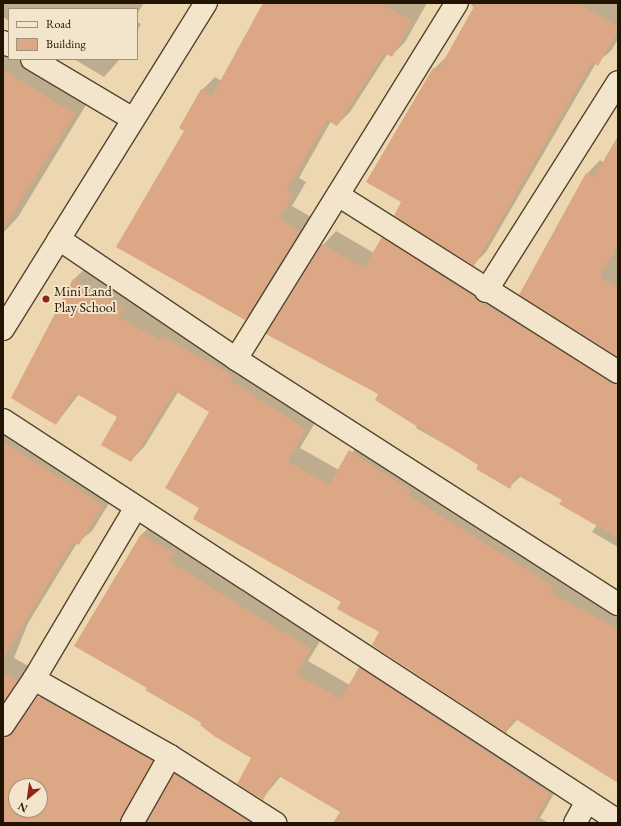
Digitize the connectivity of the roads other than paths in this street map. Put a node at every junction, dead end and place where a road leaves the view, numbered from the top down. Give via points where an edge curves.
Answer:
1 (206, 3) edge
2 (457, 3) edge
3 (34, 60) edge
4 (618, 82) edge
5 (133, 119) junction
6 (338, 195) junction
7 (59, 239) junction
8 (486, 291) junction
9 (3, 328) edge
10 (236, 359) junction
11 (618, 372) edge
12 (3, 420) edge
13 (135, 509) junction
14 (618, 604) edge
15 (34, 679) junction
16 (3, 725) edge
17 (170, 756) junction
18 (587, 801) junction
19 (618, 821) edge
20 (132, 823) edge
21 (275, 823) edge
22 (575, 823) edge

1 - 5 street
2 - 6 street
3 - 5 street
4 - 8 street
5 - 7 street
6 - 8 street
6 - 10 street
7 - 9 street
7 - 10 street
8 - 11 street
10 - 14 street
12 - 13 street
13 - 15 street
13 - 18 street
15 - 16 street
15 - 17 street
17 - 20 street
17 - 21 street
18 - 19 street
18 - 22 street

